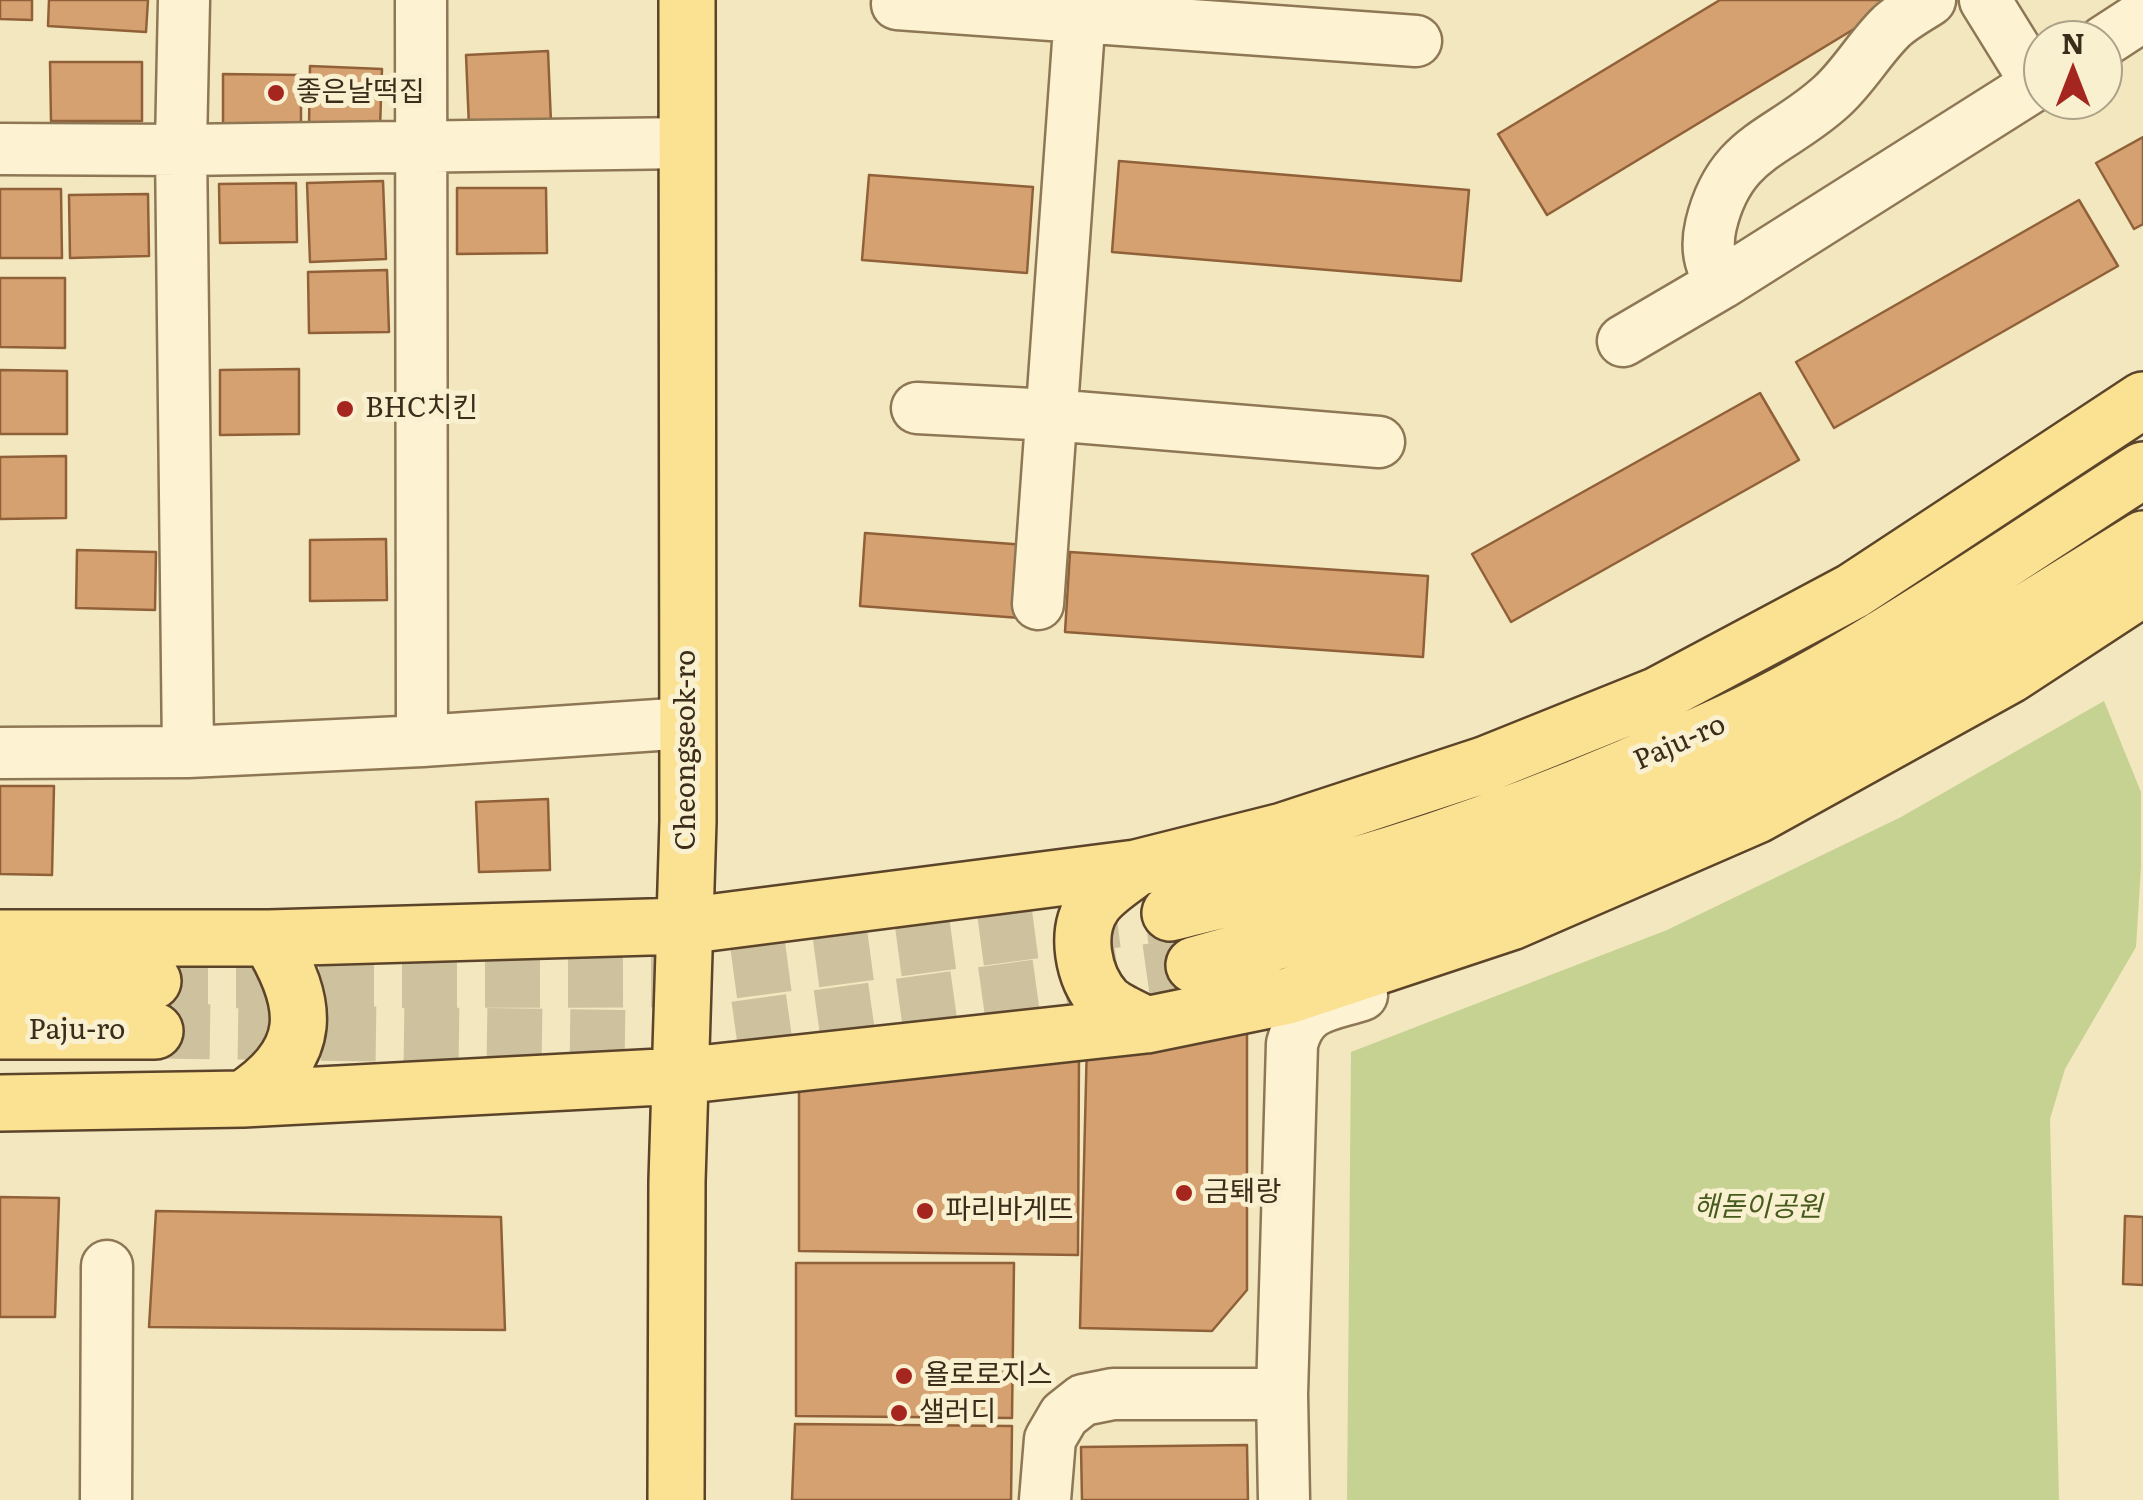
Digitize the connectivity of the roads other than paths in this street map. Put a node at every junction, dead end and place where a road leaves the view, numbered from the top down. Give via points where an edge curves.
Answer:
1 (184, 0) edge
2 (421, 0) edge
3 (687, 0) edge
4 (1930, 0) edge
5 (1985, 0) edge
6 (898, 4) dead end
7 (1080, 8) edge
8 (1416, 42) dead end
9 (2023, 57) edge
10 (2023, 93) edge
11 (687, 143) junction
12 (422, 145) junction
13 (0, 149) edge
14 (182, 150) junction
15 (1722, 283) junction
16 (1623, 342) dead end
17 (2143, 400) edge
18 (917, 408) dead end
19 (1051, 415) junction
20 (1379, 442) dead end
21 (2143, 470) edge
22 (2143, 539) edge
23 (2143, 588) edge
24 (1038, 604) dead end
25 (2085, 626) junction
26 (687, 723) junction
27 (422, 741) junction
28 (188, 752) junction
29 (0, 753) edge
30 (1136, 868) junction
31 (1170, 913) tunnel mouth
32 (684, 926) junction
33 (0, 938) edge
34 (270, 938) junction
35 (1194, 965) tunnel mouth
36 (0, 983) edge
37 (1146, 1025) junction
38 (0, 1031) edge
39 (680, 1076) junction
40 (243, 1099) junction
41 (0, 1103) edge
42 (107, 1266) dead end
43 (1282, 1394) junction
44 (106, 1500) edge
45 (676, 1500) edge
46 (1045, 1500) edge
47 (1284, 1500) edge

1 - 14 street
2 - 12 street
3 - 11 main road, Cheongseok-ro
4 - 15 street via 1893,26 1831,97 1752,152 1731,176 1708,240
5 - 9 street
6 - 7 street
7 - 8 street
7 - 19 street
10 - 15 street
11 - 12 street
11 - 26 main road, Cheongseok-ro
12 - 14 street
12 - 27 street
13 - 14 street
14 - 28 street
15 - 16 street
17 - 30 main road via 1853,591 1658,695 1484,765 1283,831
18 - 19 street
19 - 20 street
19 - 24 street
21 - 31 main road, Paju-ro via 1855,654 1730,721 1472,827 1347,868
22 - 35 main road, Paju-ro via 1882,702 1751,769 1524,865
23 - 25 main road
25 - 37 main road via 1757,816 1511,922 1288,996
25 - 43 street via 2039,687 1706,860 1530,942 1308,1012 1292,1044
26 - 27 street
26 - 32 main road, Cheongseok-ro
27 - 28 street
28 - 29 street
30 - 32 main road
30 - 37 main road via 1094,904 1083,952 1106,1002
32 - 34 main road
32 - 39 main road, Cheongseok-ro
33 - 34 main road
34 - 40 main road via 290,973 300,1015 293,1050 271,1081
36 - 38 main road, Paju-ro via 154,1006
37 - 39 main road
39 - 40 main road
39 - 45 main road, Cheongseok-ro
40 - 41 main road
42 - 44 street
43 - 46 street via 1113,1394 1083,1400 1050,1438
43 - 47 street

